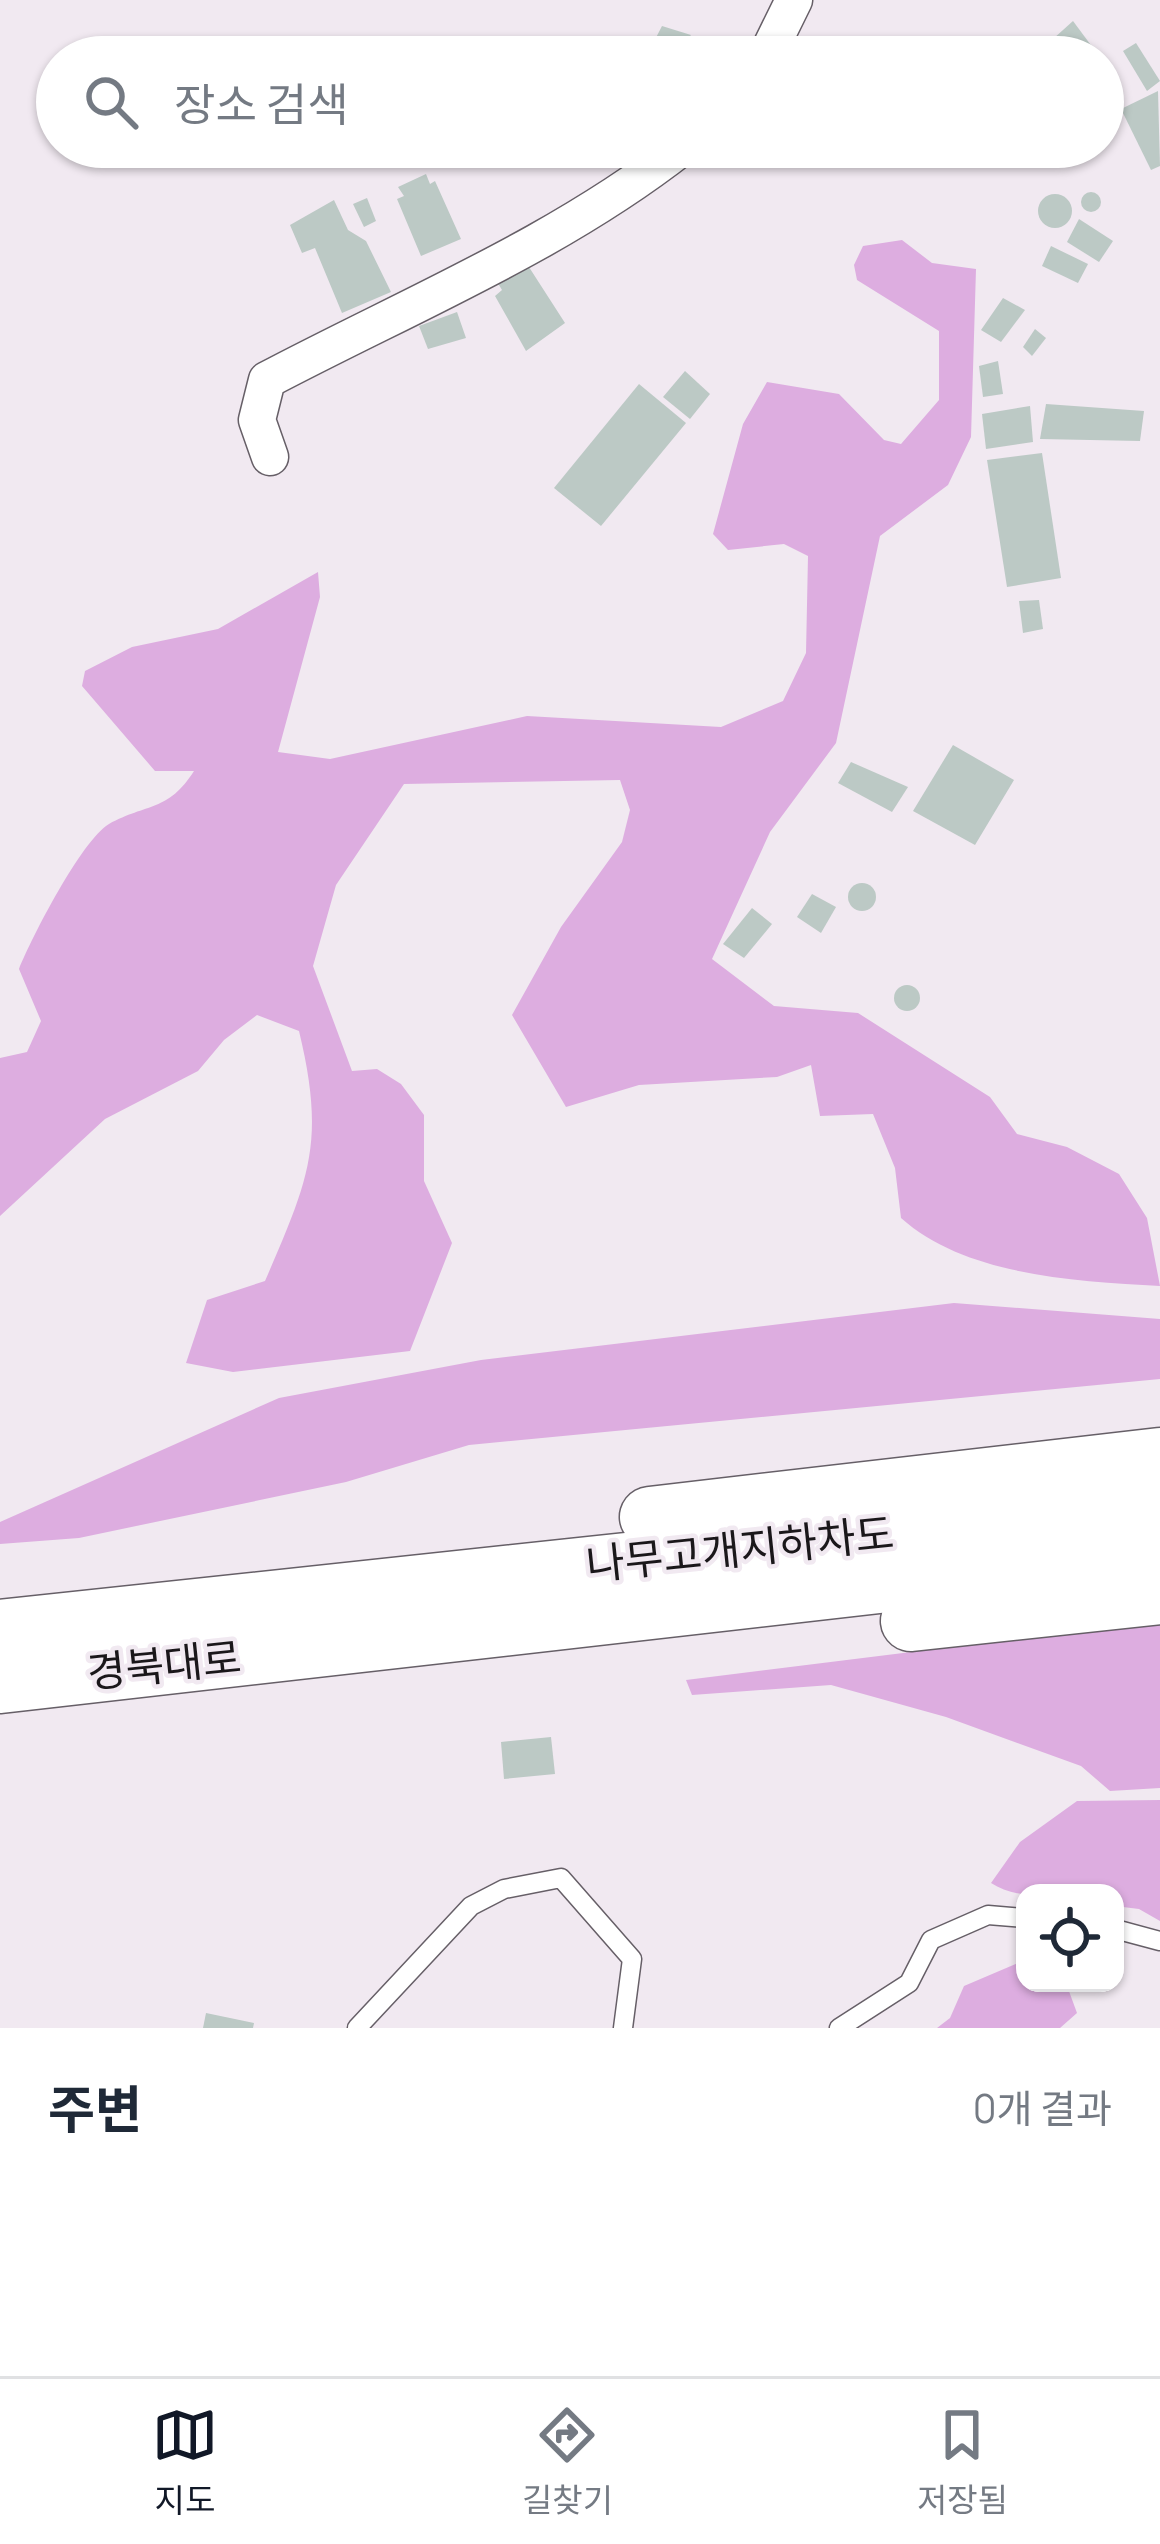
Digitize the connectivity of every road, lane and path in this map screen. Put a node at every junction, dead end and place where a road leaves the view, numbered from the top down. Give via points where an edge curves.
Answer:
1 (794, 0) edge
2 (776, 36) edge
3 (655, 168) edge
4 (270, 458) dead end
5 (1160, 1458) edge
6 (1160, 1506) edge
7 (1160, 1551) edge
8 (1160, 1594) edge
9 (324, 1620) junction
10 (0, 1630) edge
11 (0, 1683) edge
12 (1016, 1917) edge
13 (1124, 1931) edge
14 (1160, 1940) edge
15 (358, 2028) edge
16 (623, 2028) edge
17 (839, 2028) edge

1 - 2 street
3 - 4 street via 487,269 267,380 257,420
5 - 9 highway via 429,1543
6 - 9 highway, 나무고개지하차도
7 - 9 highway, 나무고개지하차도
8 - 9 highway via 459,1670
9 - 10 highway, 경북대로
9 - 11 highway, 경북대로
12 - 17 lane via 988,1915 931,1940 909,1984
13 - 14 lane
15 - 16 lane via 471,1906 504,1888 561,1878 632,1959

